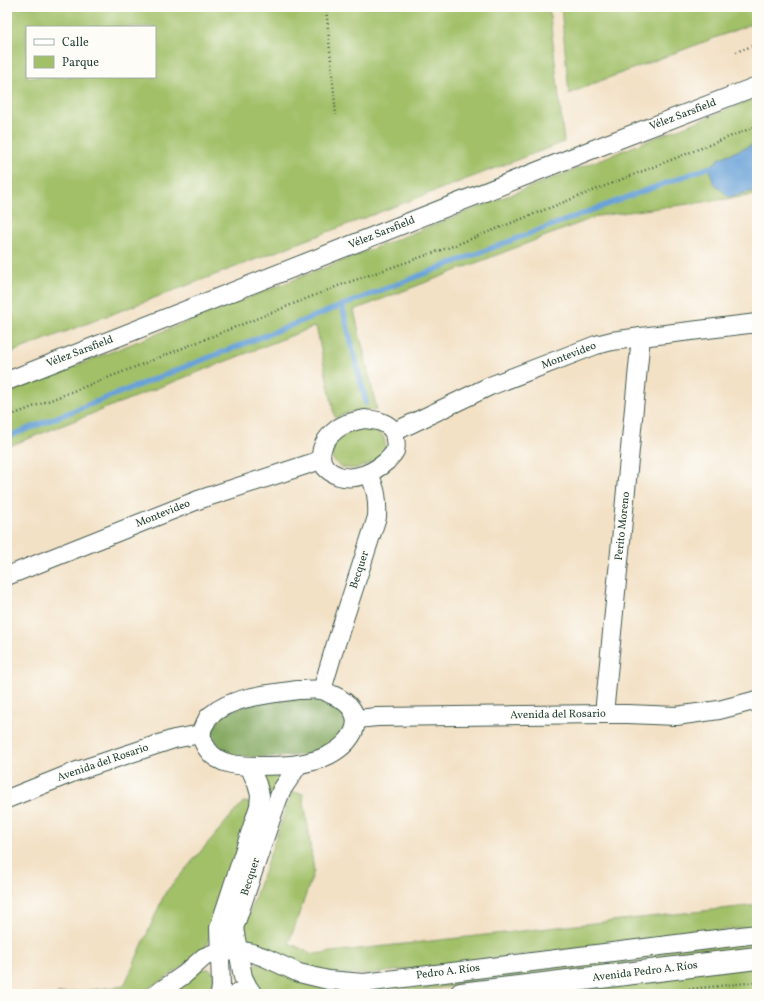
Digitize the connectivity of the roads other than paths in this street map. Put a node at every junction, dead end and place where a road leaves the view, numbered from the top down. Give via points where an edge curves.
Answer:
1 (757, 86) edge
2 (757, 323) edge
3 (641, 337) junction
4 (7, 381) edge
5 (394, 432) junction
6 (321, 460) junction
7 (369, 473) junction
8 (7, 576) edge
9 (322, 690) junction
10 (757, 700) edge
11 (604, 714) junction
12 (357, 719) junction
13 (201, 734) junction
14 (299, 764) junction
15 (249, 766) junction
16 (7, 799) edge
17 (757, 934) edge
18 (238, 950) junction
19 (219, 951) junction
20 (757, 958) edge
21 (156, 994) edge
22 (220, 994) edge
23 (239, 994) edge
24 (242, 994) edge
25 (253, 994) edge
26 (461, 994) edge

1 - 4 street, Vélez Sarsfield
2 - 3 street, Montevideo
3 - 5 street, Montevideo via 596,345 490,386
3 - 11 street, Perito Moreno
5 - 6 street via 380,421 365,419 352,422 338,428 329,436 324,444
5 - 7 street via 394,452 382,465
6 - 7 street via 328,470 340,476 351,478
6 - 8 street, Montevideo via 198,500
7 - 9 street, Becquer via 378,502 377,517
9 - 12 street via 342,699
9 - 13 street via 298,690 237,701 210,715 203,725
10 - 11 street, Avenida del Rosario via 719,710 676,716
11 - 12 street, Avenida del Rosario
12 - 14 street via 354,732 343,745 329,755
13 - 15 street via 209,751 217,758 229,764
13 - 16 street, Avenida del Rosario via 174,739 77,771
14 - 15 street
14 - 18 street, Becquer via 281,792 272,813 234,928
15 - 19 street, Becquer via 259,789 259,806 219,928
17 - 18 street, Pedro A. Ríos via 364,983 328,980 299,973 264,957
18 - 19 street, Pedro A. Ríos
18 - 25 street, Becquer via 243,977
19 - 21 street, Pedro A. Ríos via 204,957
19 - 22 street, Becquer
20 - 26 main road, Avenida Pedro A. Ríos
23 - 24 main road

